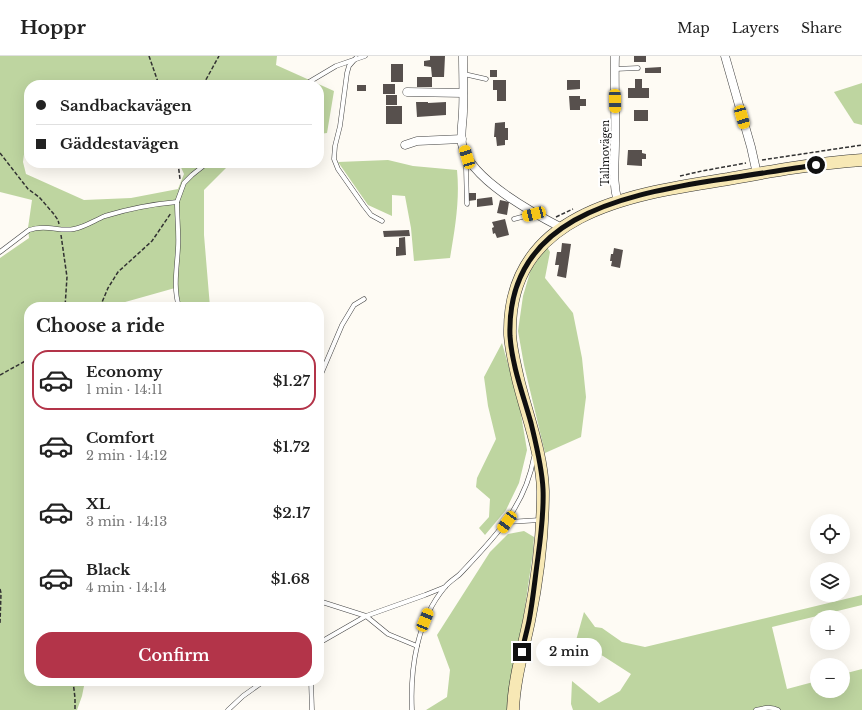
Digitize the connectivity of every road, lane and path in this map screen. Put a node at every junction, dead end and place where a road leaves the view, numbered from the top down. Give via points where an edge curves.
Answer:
1 (149, 56) edge
2 (220, 56) edge
3 (365, 56) edge
4 (463, 56) edge
5 (614, 56) edge
6 (725, 56) edge
7 (356, 58) junction
8 (638, 68) dead end
9 (614, 69) junction
10 (463, 74) junction
11 (486, 79) dead end
12 (157, 80) edge
13 (206, 80) edge
14 (312, 80) edge
15 (407, 92) dead end
16 (463, 93) junction
17 (462, 139) junction
18 (405, 145) dead end
19 (467, 157) junction
20 (862, 160) edge
21 (178, 168) edge
22 (201, 168) edge
23 (757, 174) junction
24 (180, 184) dead end
25 (178, 202) junction
26 (618, 202) junction
27 (467, 204) dead end
28 (534, 214) junction
29 (514, 219) dead end
30 (382, 221) dead end
31 (562, 228) junction
32 (0, 252) edge
33 (364, 299) dead end
34 (102, 302) edge
35 (178, 302) edge
36 (24, 362) edge
37 (324, 367) edge
38 (0, 376) edge
39 (536, 445) junction
40 (542, 520) junction
41 (507, 522) junction
42 (445, 587) junction
43 (0, 589) edge
44 (324, 603) edge
45 (366, 616) junction
46 (0, 624) edge
47 (324, 640) edge
48 (417, 646) junction
49 (73, 686) edge
50 (257, 686) edge
51 (312, 686) edge
52 (764, 709) edge
53 (75, 710) edge
54 (228, 710) edge
55 (312, 710) edge
56 (412, 710) edge
57 (513, 710) edge
58 (756, 710) edge
59 (778, 710) edge

1 - 12 path
2 - 13 path
3 - 7 lane
4 - 10 street
5 - 9 street, Tallmovägen
6 - 23 street
7 - 14 lane
7 - 30 lane via 347,73 334,159 338,169 364,206 371,215
8 - 9 lane
9 - 26 street, Tallmovägen via 614,172
10 - 11 lane
10 - 16 street
15 - 16 street
16 - 17 street
17 - 18 street via 417,141
17 - 19 street
19 - 27 lane
19 - 28 street via 474,167 503,193
20 - 23 street
21 - 24 path
22 - 25 lane via 184,183
23 - 26 street via 651,192
25 - 32 lane via 156,204 107,216 75,229 50,227 29,230
25 - 34 path via 152,240 118,272
25 - 35 lane via 175,280
26 - 31 street via 584,215
28 - 29 lane
28 - 31 street
31 - 39 street via 546,240 522,273 514,294 511,315 512,354
33 - 37 lane via 354,305 342,325
36 - 38 path
39 - 40 street via 543,490
39 - 41 lane via 525,490
40 - 41 lane
40 - 57 street via 532,601
41 - 42 lane
42 - 45 lane
42 - 48 lane via 429,612
43 - 46 path
44 - 45 lane
45 - 47 lane
45 - 48 lane via 388,634
48 - 56 lane
49 - 53 path
50 - 54 lane
51 - 55 lane
52 - 58 lane
52 - 59 lane

